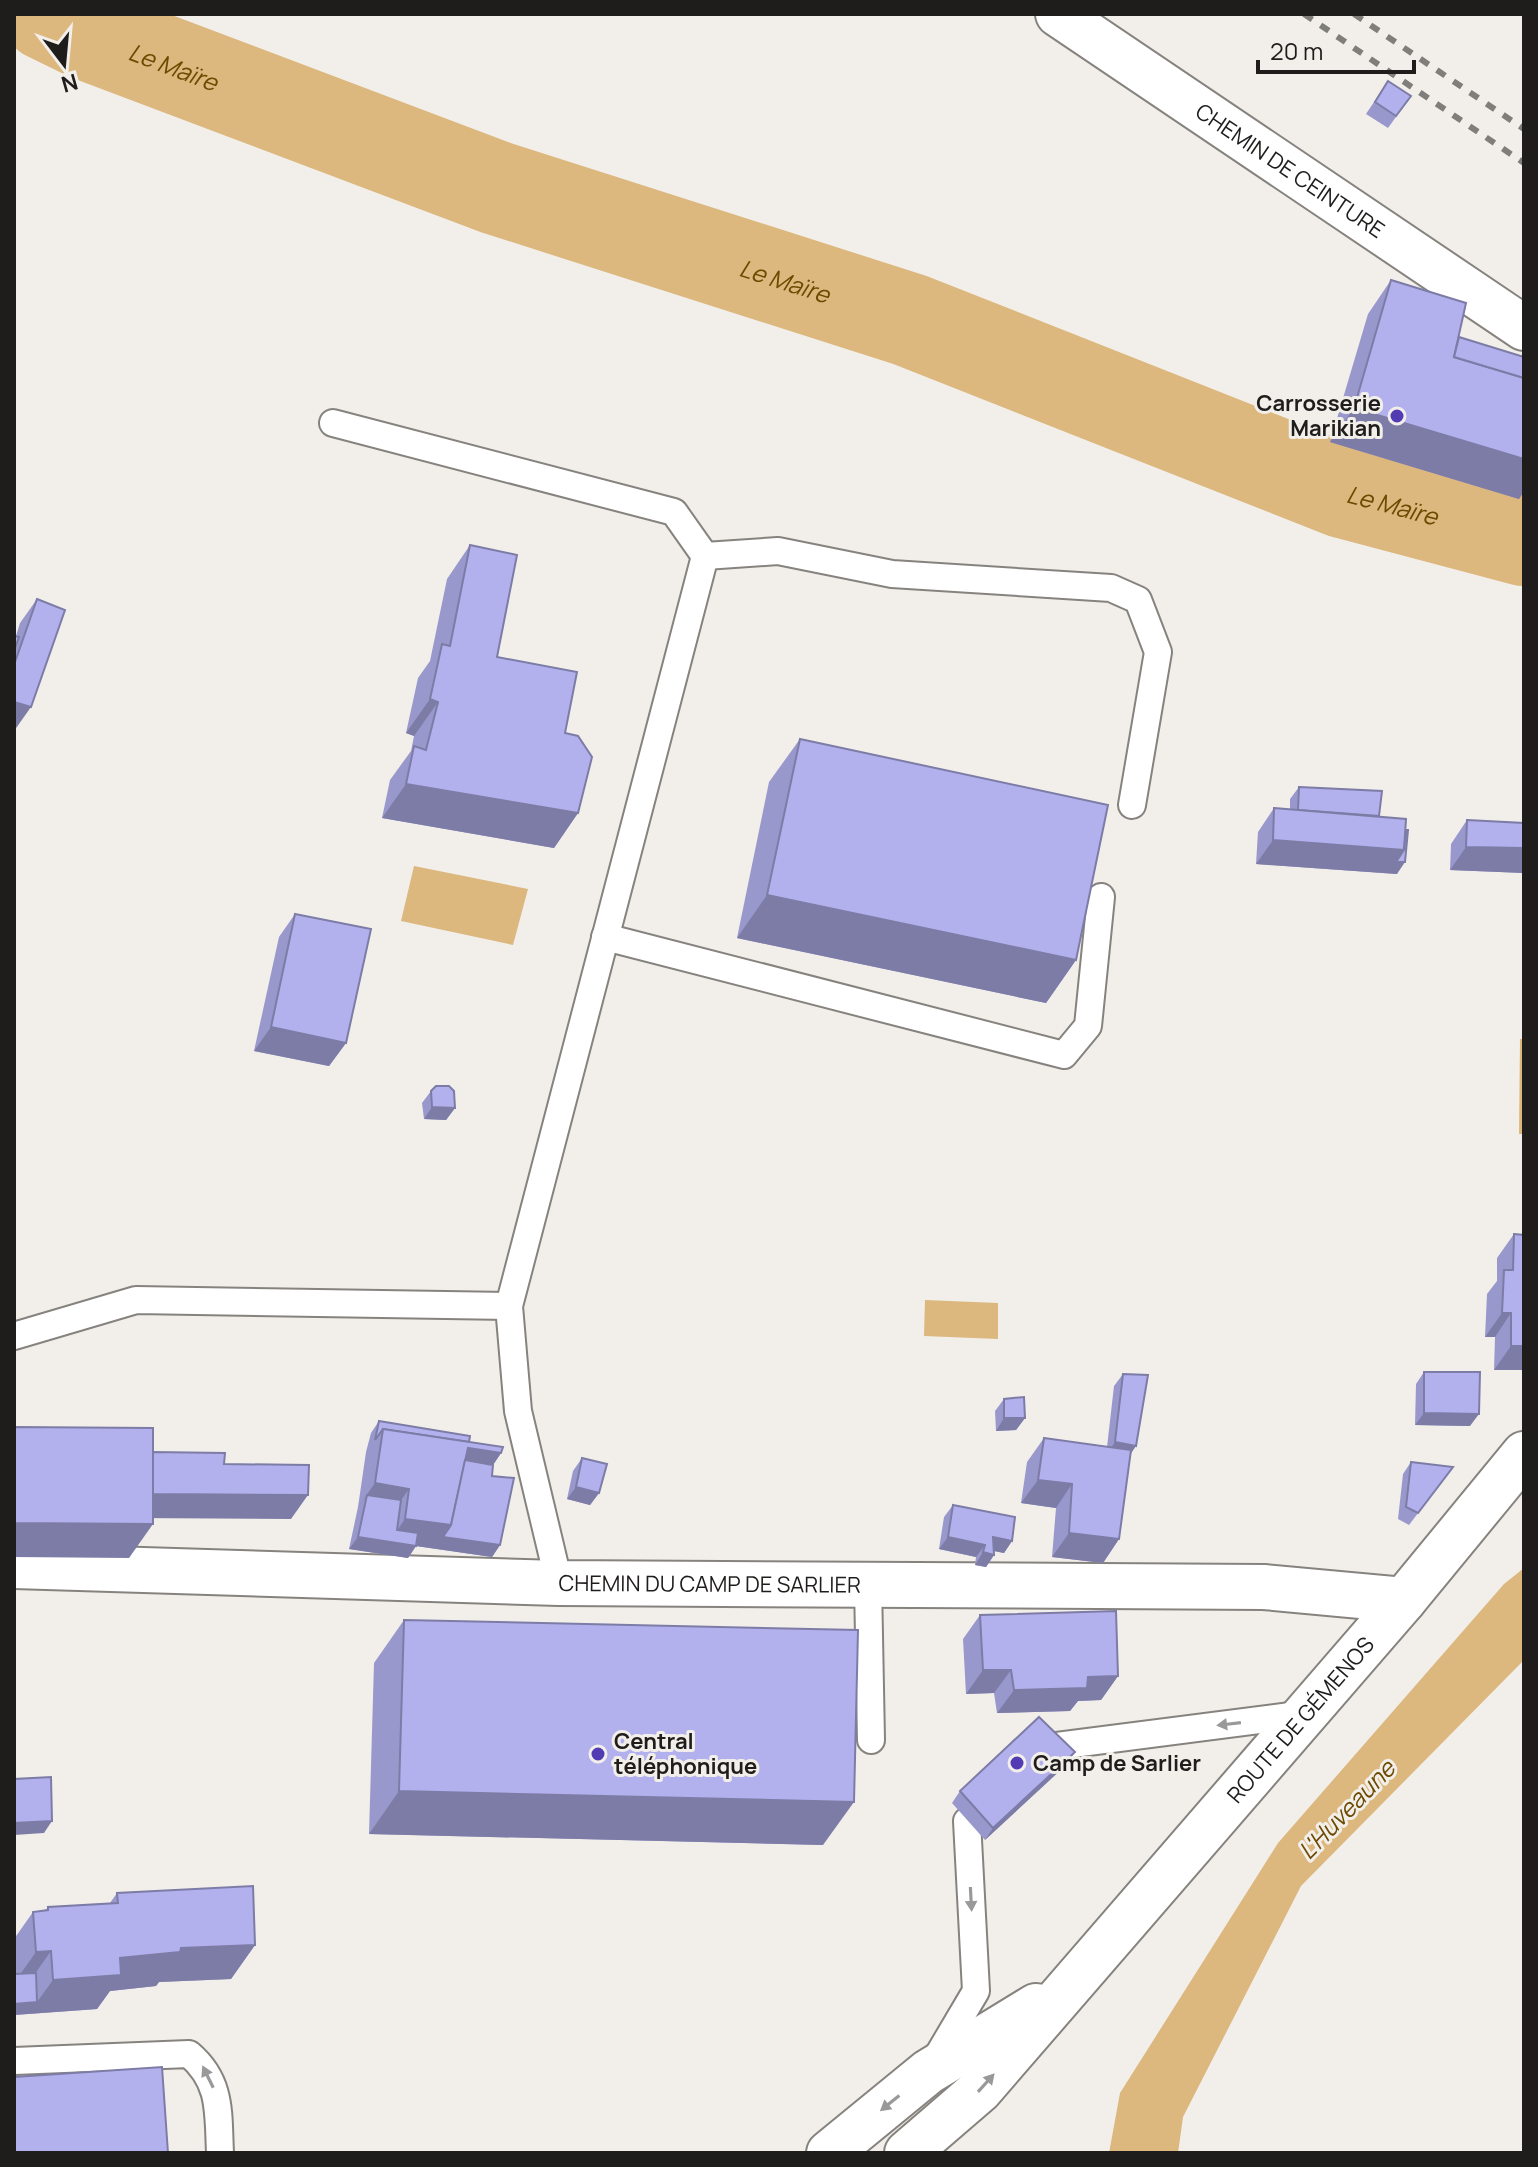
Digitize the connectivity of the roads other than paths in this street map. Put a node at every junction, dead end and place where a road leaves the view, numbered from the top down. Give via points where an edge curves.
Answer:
1 (1058, 14) edge
2 (1524, 328) edge
3 (333, 423) dead end
4 (705, 556) junction
5 (1132, 805) dead end
6 (1101, 897) edge
7 (605, 937) junction
8 (509, 1306) junction
9 (14, 1336) edge
10 (1524, 1454) edge
11 (14, 1566) edge
12 (559, 1583) junction
13 (868, 1584) junction
14 (1404, 1600) junction
15 (1306, 1714) junction
16 (871, 1740) dead end
17 (1049, 1747) edge
18 (967, 1821) dead end
19 (1072, 1984) junction
20 (14, 2061) edge
21 (928, 2072) junction
22 (220, 2153) edge
23 (829, 2153) edge
24 (907, 2153) edge

1 - 2 main road, CHEMIN DE CEINTURE
3 - 4 lane via 674,512
4 - 5 lane via 778,551 892,574 1111,588 1138,600 1158,652
4 - 7 lane
6 - 7 lane via 1088,1026 1064,1055
7 - 8 lane
8 - 9 lane via 136,1300
8 - 12 lane via 518,1411
10 - 14 main road, ROUTE DE GÉMENOS
11 - 12 main road, CHEMIN DU CAMP DE SARLIER
12 - 13 main road, CHEMIN DU CAMP DE SARLIER
13 - 14 main road, CHEMIN DU CAMP DE SARLIER via 1264,1587
13 - 16 lane
14 - 15 main road, ROUTE DE GÉMENOS
15 -> 17 lane
15 - 19 main road, ROUTE DE GÉMENOS
18 -> 21 lane via 976,1991
19 - 21 main road, ROUTE DE GÉMENOS
24 -> 19 main road, ROUTE DE GÉMENOS via 980,2090
22 -> 20 lane via 217,2097 207,2069 189,2054
21 -> 23 main road, ROUTE DE GÉMENOS

